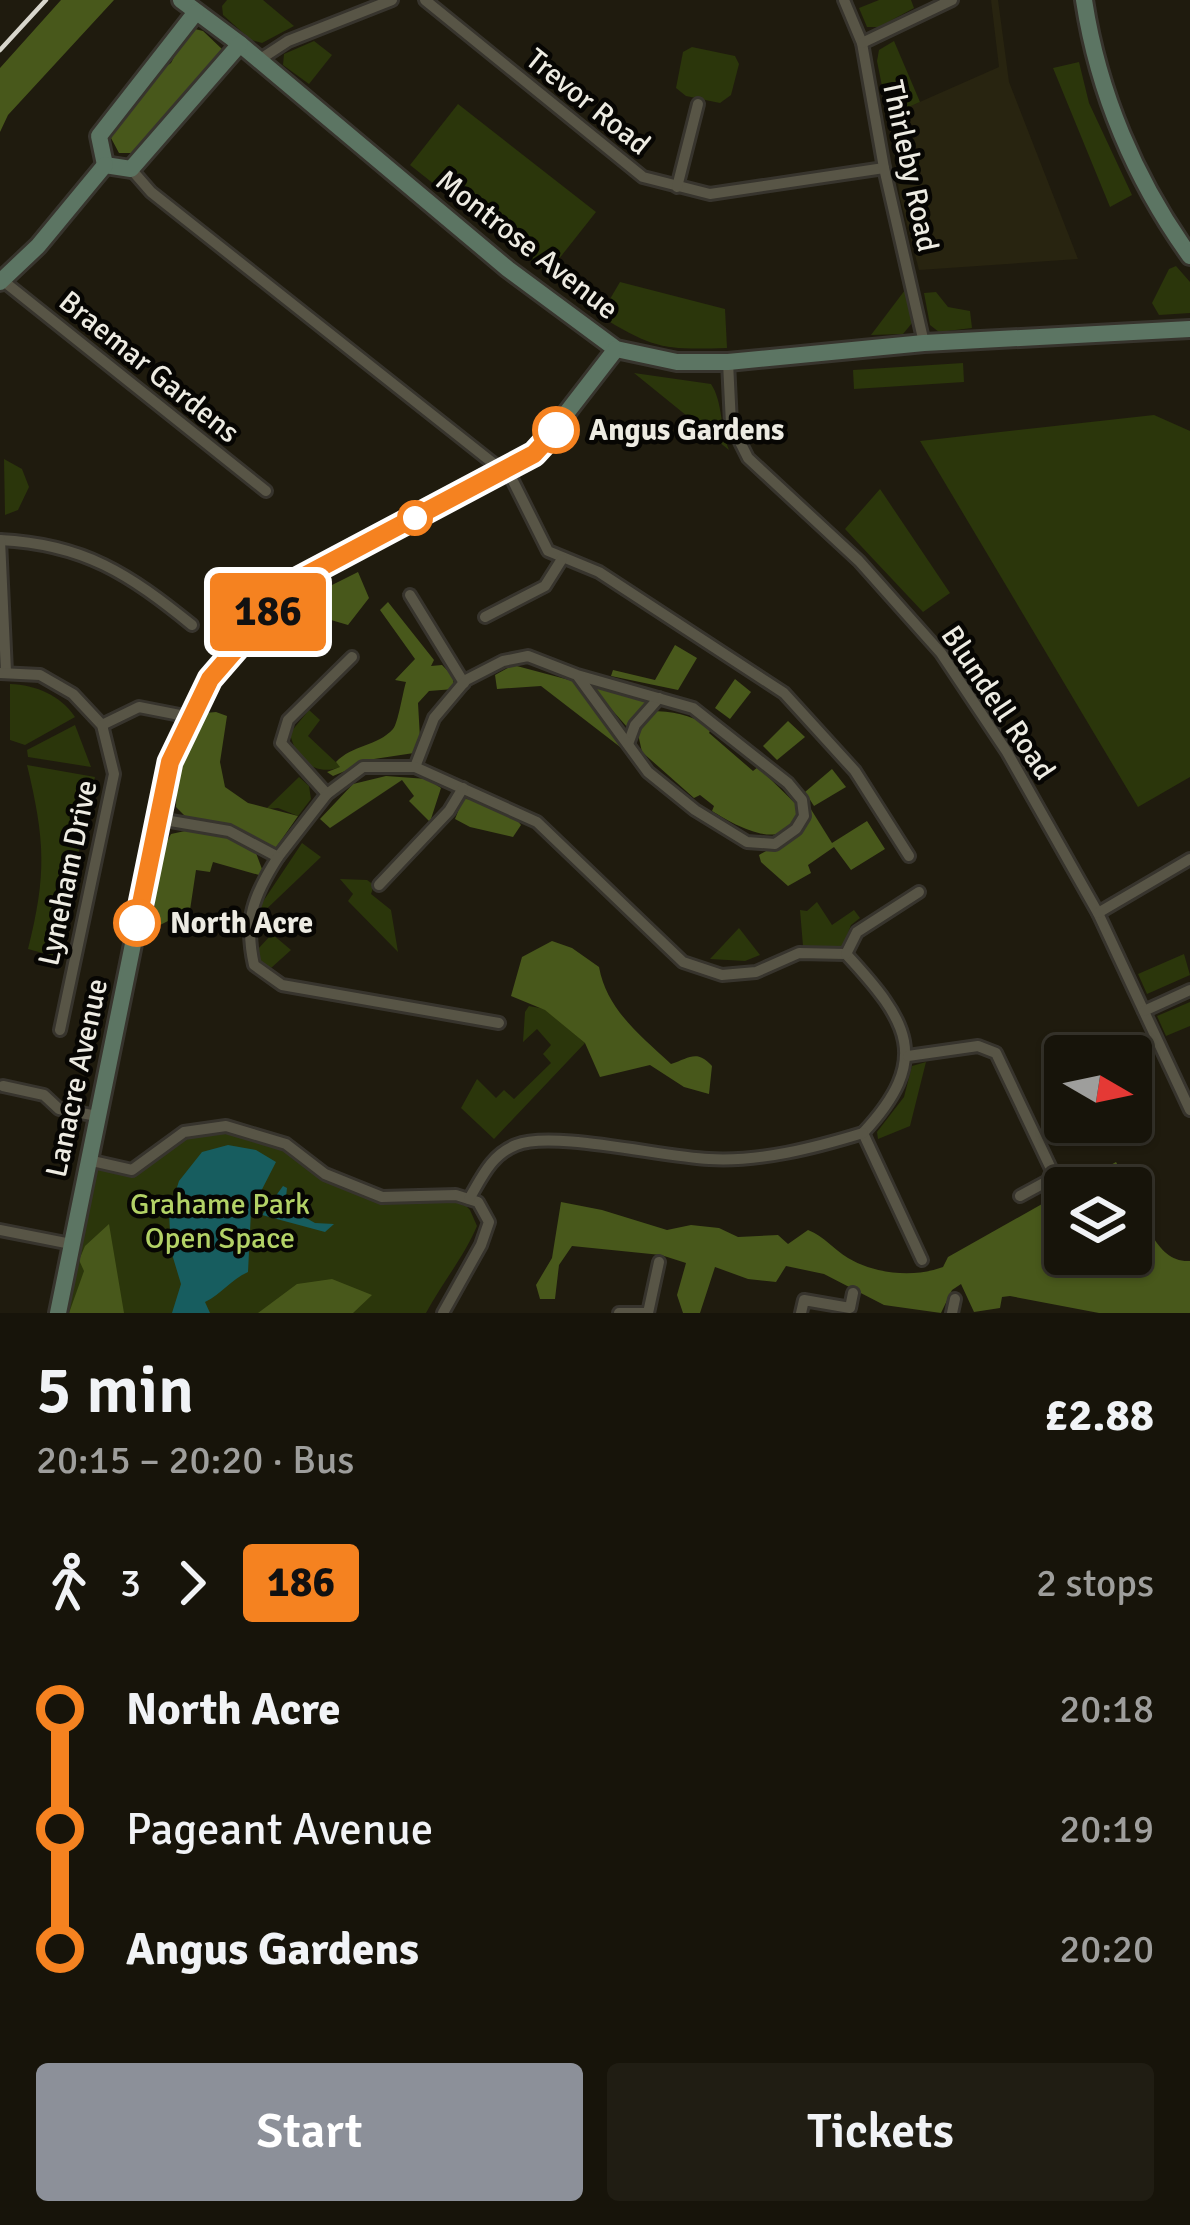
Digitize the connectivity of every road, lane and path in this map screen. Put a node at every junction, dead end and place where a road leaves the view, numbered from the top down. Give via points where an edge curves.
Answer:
1 (392, 0) edge
2 (425, 0) edge
3 (844, 0) edge
4 (952, 0) edge
5 (1084, 0) edge
6 (197, 6) edge
7 (240, 44) junction
8 (862, 44) junction
9 (259, 60) junction
10 (698, 104) dead end
11 (105, 164) junction
12 (884, 167) junction
13 (130, 169) junction
14 (677, 188) junction
15 (1190, 256) edge
16 (1, 281) edge
17 (1190, 329) edge
18 (924, 343) junction
19 (616, 350) junction
20 (728, 362) junction
21 (505, 470) junction
22 (266, 491) dead end
23 (0, 540) edge
24 (562, 559) junction
25 (410, 595) dead end
26 (485, 617) dead end
27 (192, 625) dead end
28 (352, 656) dead end
29 (3, 673) edge
30 (577, 676) junction
31 (464, 683) junction
32 (659, 698) junction
33 (190, 717) junction
34 (102, 725) junction
35 (628, 744) junction
36 (415, 767) junction
37 (463, 788) junction
38 (327, 794) junction
39 (159, 819) junction
40 (909, 856) dead end
41 (278, 857) junction
42 (1190, 859) edge
43 (379, 886) dead end
44 (919, 892) dead end
45 (1098, 914) junction
46 (846, 954) junction
47 (1190, 990) edge
48 (1144, 1011) junction
49 (500, 1023) dead end
50 (60, 1030) dead end
51 (908, 1056) junction
52 (3, 1086) dead end
53 (1190, 1108) edge
54 (97, 1116) junction
55 (863, 1133) junction
56 (88, 1160) junction
57 (1020, 1196) dead end
58 (463, 1197) junction
59 (0, 1230) edge
60 (71, 1244) junction
61 (922, 1259) dead end
62 (659, 1262) dead end
63 (853, 1293) dead end
64 (955, 1299) dead end
65 (58, 1313) edge
66 (443, 1313) edge
67 (619, 1313) edge
68 (801, 1313) edge
69 (952, 1313) edge

1 - 9 street
2 - 14 street, Trevor Road via 643,177
3 - 8 street, Thirleby Road
4 - 8 street
5 - 15 street via 1119,134
6 - 7 street, Montrose Avenue
6 - 11 street via 99,136
7 - 9 street, Montrose Avenue
7 - 13 street
8 - 12 street, Thirleby Road
9 - 19 street, Montrose Avenue
10 - 14 street
11 - 13 street
11 - 16 street
12 - 14 street, Trevor Road via 710,194
12 - 18 street, Thirleby Road
13 - 21 street
16 - 22 street, Braemar Gardens
17 - 18 street, Montrose Avenue
18 - 20 street, Montrose Avenue
19 - 20 street, Montrose Avenue
19 - 21 street, Lanacre Avenue via 534,454
20 - 45 street, Blundell Road via 731,424 748,458 859,561 941,653
21 - 24 street via 548,550
21 - 33 street, Lanacre Avenue via 295,581 210,679
23 - 27 street via 83,553 134,578
23 - 29 street
24 - 26 street via 545,586
24 - 40 street via 599,572 784,693 855,771
25 - 31 street
28 - 38 street via 288,720 281,743
29 - 34 street via 40,675
30 - 31 street via 528,656
30 - 32 street
30 - 35 street
31 - 36 street via 434,718
32 - 35 street
32 - 35 street via 693,708 788,783 802,800 796,829 775,844 747,842 647,772
33 - 34 street via 139,707
33 - 39 street, Lanacre Avenue via 170,762
34 - 50 street, Lyneham Drive via 114,774
36 - 37 street
36 - 38 street via 363,767
37 - 43 street
37 - 46 street via 537,822 683,962 722,975 755,972 799,953
38 - 41 street
39 - 41 street via 229,831
39 - 54 street, Lanacre Avenue
41 - 49 street via 246,930 254,965 282,985
42 - 45 street
44 - 46 street via 857,932
45 - 48 street, Blundell Road
46 - 51 street via 880,991
47 - 48 street
48 - 53 street, Blundell Road
51 - 55 street via 899,1088
51 - 57 street via 978,1046 996,1053 1055,1177
52 - 54 street
54 - 56 street, Lanacre Avenue
55 - 58 street via 740,1160 554,1139 519,1143 493,1157
55 - 61 street
56 - 58 street via 132,1170 184,1132 226,1126 286,1144 325,1174 382,1197
56 - 60 street, Lanacre Avenue
58 - 66 street via 478,1202 489,1222
59 - 60 street
60 - 65 street, Lanacre Avenue
62 - 67 street via 648,1313
63 - 68 street via 850,1308 804,1300
64 - 69 street

